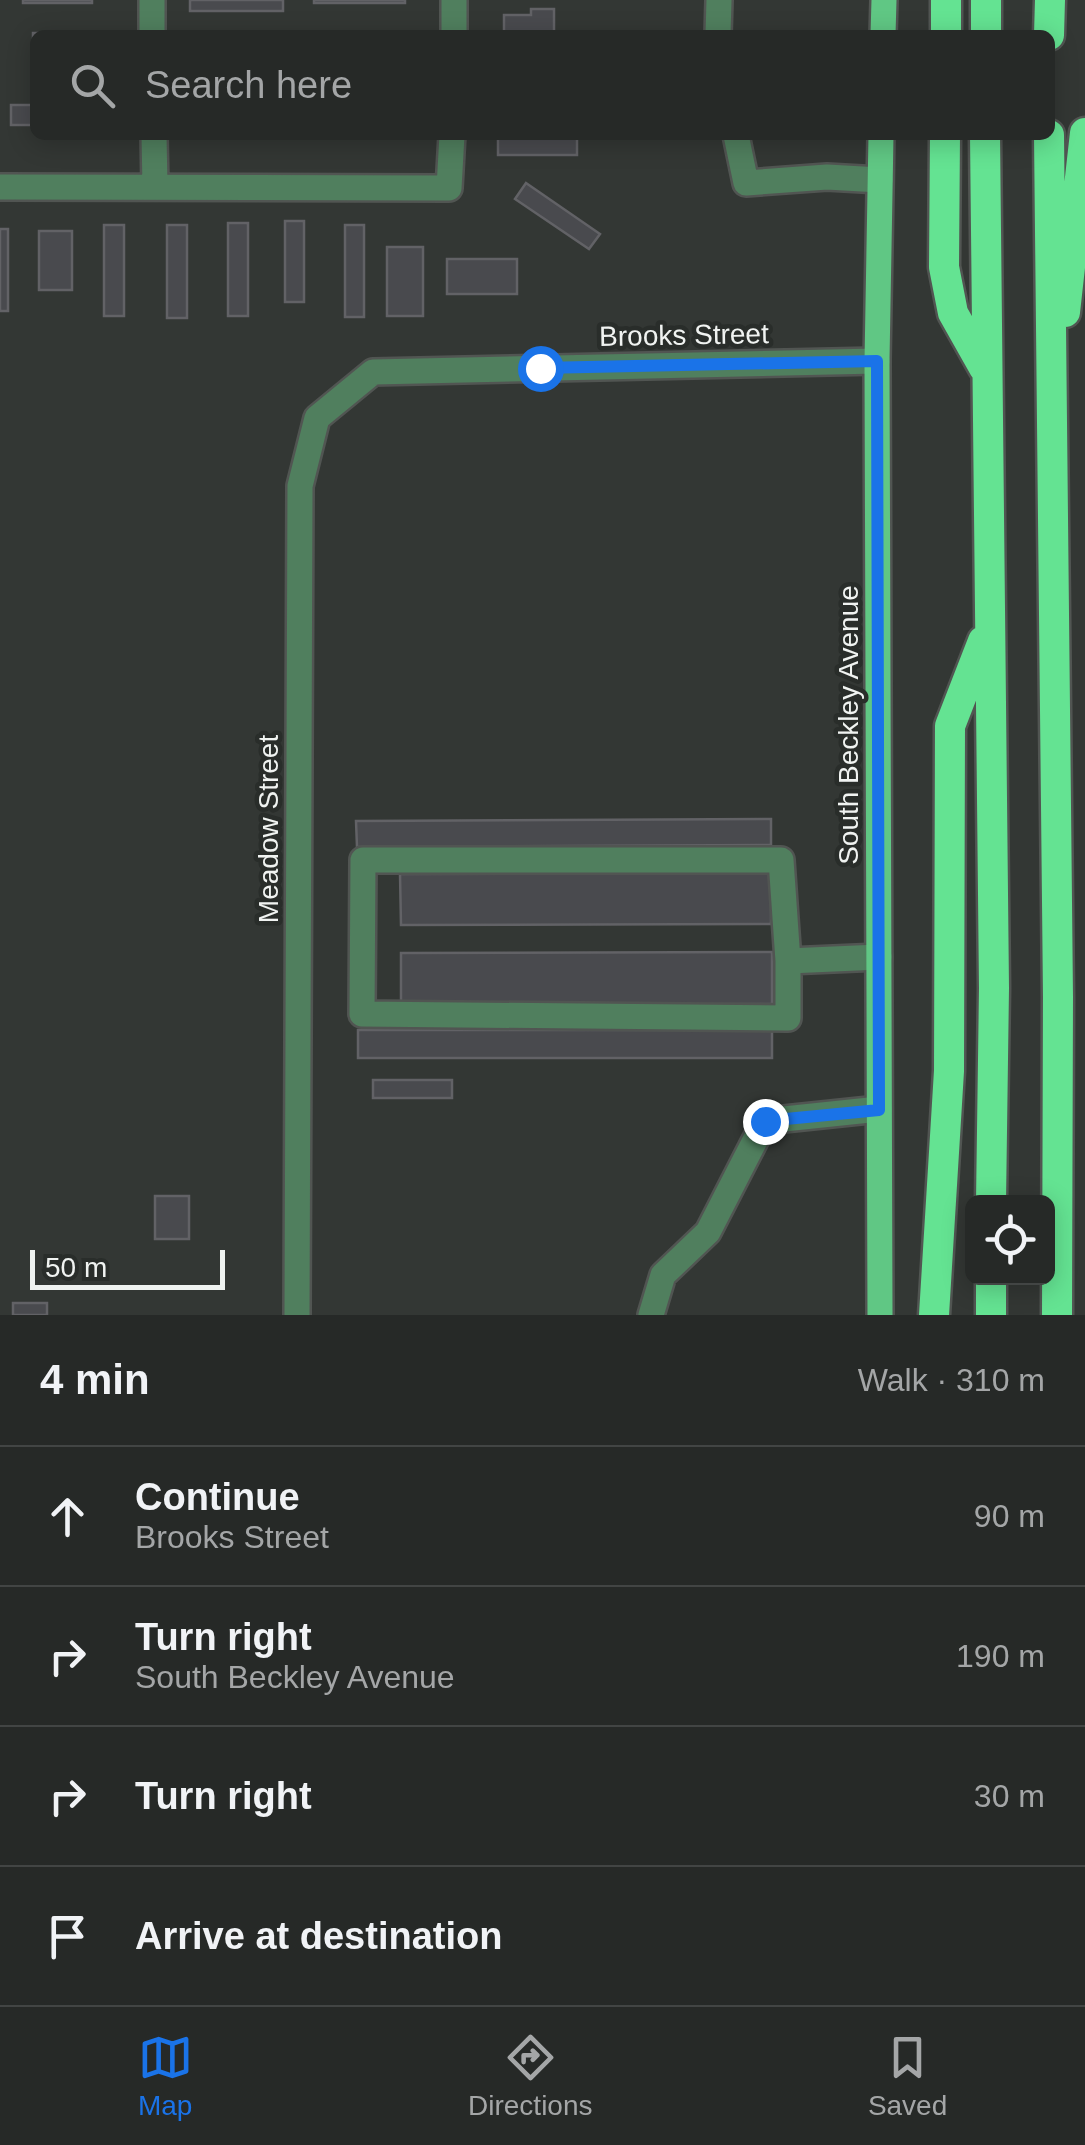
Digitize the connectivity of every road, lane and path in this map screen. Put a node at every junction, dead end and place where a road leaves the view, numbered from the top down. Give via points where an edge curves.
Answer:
1 (152, 0) edge
2 (454, 0) edge
3 (720, 0) edge
4 (884, 0) edge
5 (946, 0) edge
6 (986, 0) edge
7 (1050, 0) edge
8 (152, 30) edge
9 (454, 30) edge
10 (718, 30) edge
11 (883, 30) edge
12 (946, 30) edge
13 (986, 30) edge
14 (1049, 30) edge
15 (1085, 133) edge
16 (154, 140) edge
17 (452, 140) edge
18 (737, 140) edge
19 (881, 140) edge
20 (945, 140) edge
21 (985, 140) edge
22 (1048, 140) edge
23 (880, 180) junction
24 (0, 187) edge
25 (154, 187) junction
26 (877, 361) junction
27 (986, 371) junction
28 (373, 372) joint
29 (1050, 424) junction
30 (990, 624) junction
31 (879, 957) junction
32 (788, 961) junction
33 (879, 1110) junction
34 (991, 1195) edge
35 (991, 1285) edge
36 (297, 1315) edge
37 (651, 1315) edge
38 (880, 1315) edge
39 (934, 1315) edge
40 (991, 1315) edge
41 (1057, 1315) edge

1 - 8 street
2 - 9 street
3 - 10 street
4 - 11 main road
5 - 12 highway
6 - 13 highway
7 - 14 highway
15 - 29 highway
16 - 25 street
17 - 25 street via 448,188
18 - 23 street via 746,184
19 - 23 main road, South Beckley Avenue
20 - 27 highway via 944,267 952,313
21 - 27 highway
22 - 29 highway
23 - 26 main road, South Beckley Avenue
24 - 25 street
26 - 28 street, Brooks Street
26 - 31 main road, South Beckley Avenue
27 - 30 highway
28 - 36 street, Meadow Street via 317,418 300,486
29 - 41 highway
30 - 34 highway
30 - 39 highway via 950,726 949,1070
31 - 32 street
31 - 33 main road, South Beckley Avenue
32 - 32 street via 788,1018 362,1014 364,860 781,860
33 - 37 street via 765,1121 708,1232 663,1275
33 - 38 main road, South Beckley Avenue
35 - 40 highway

